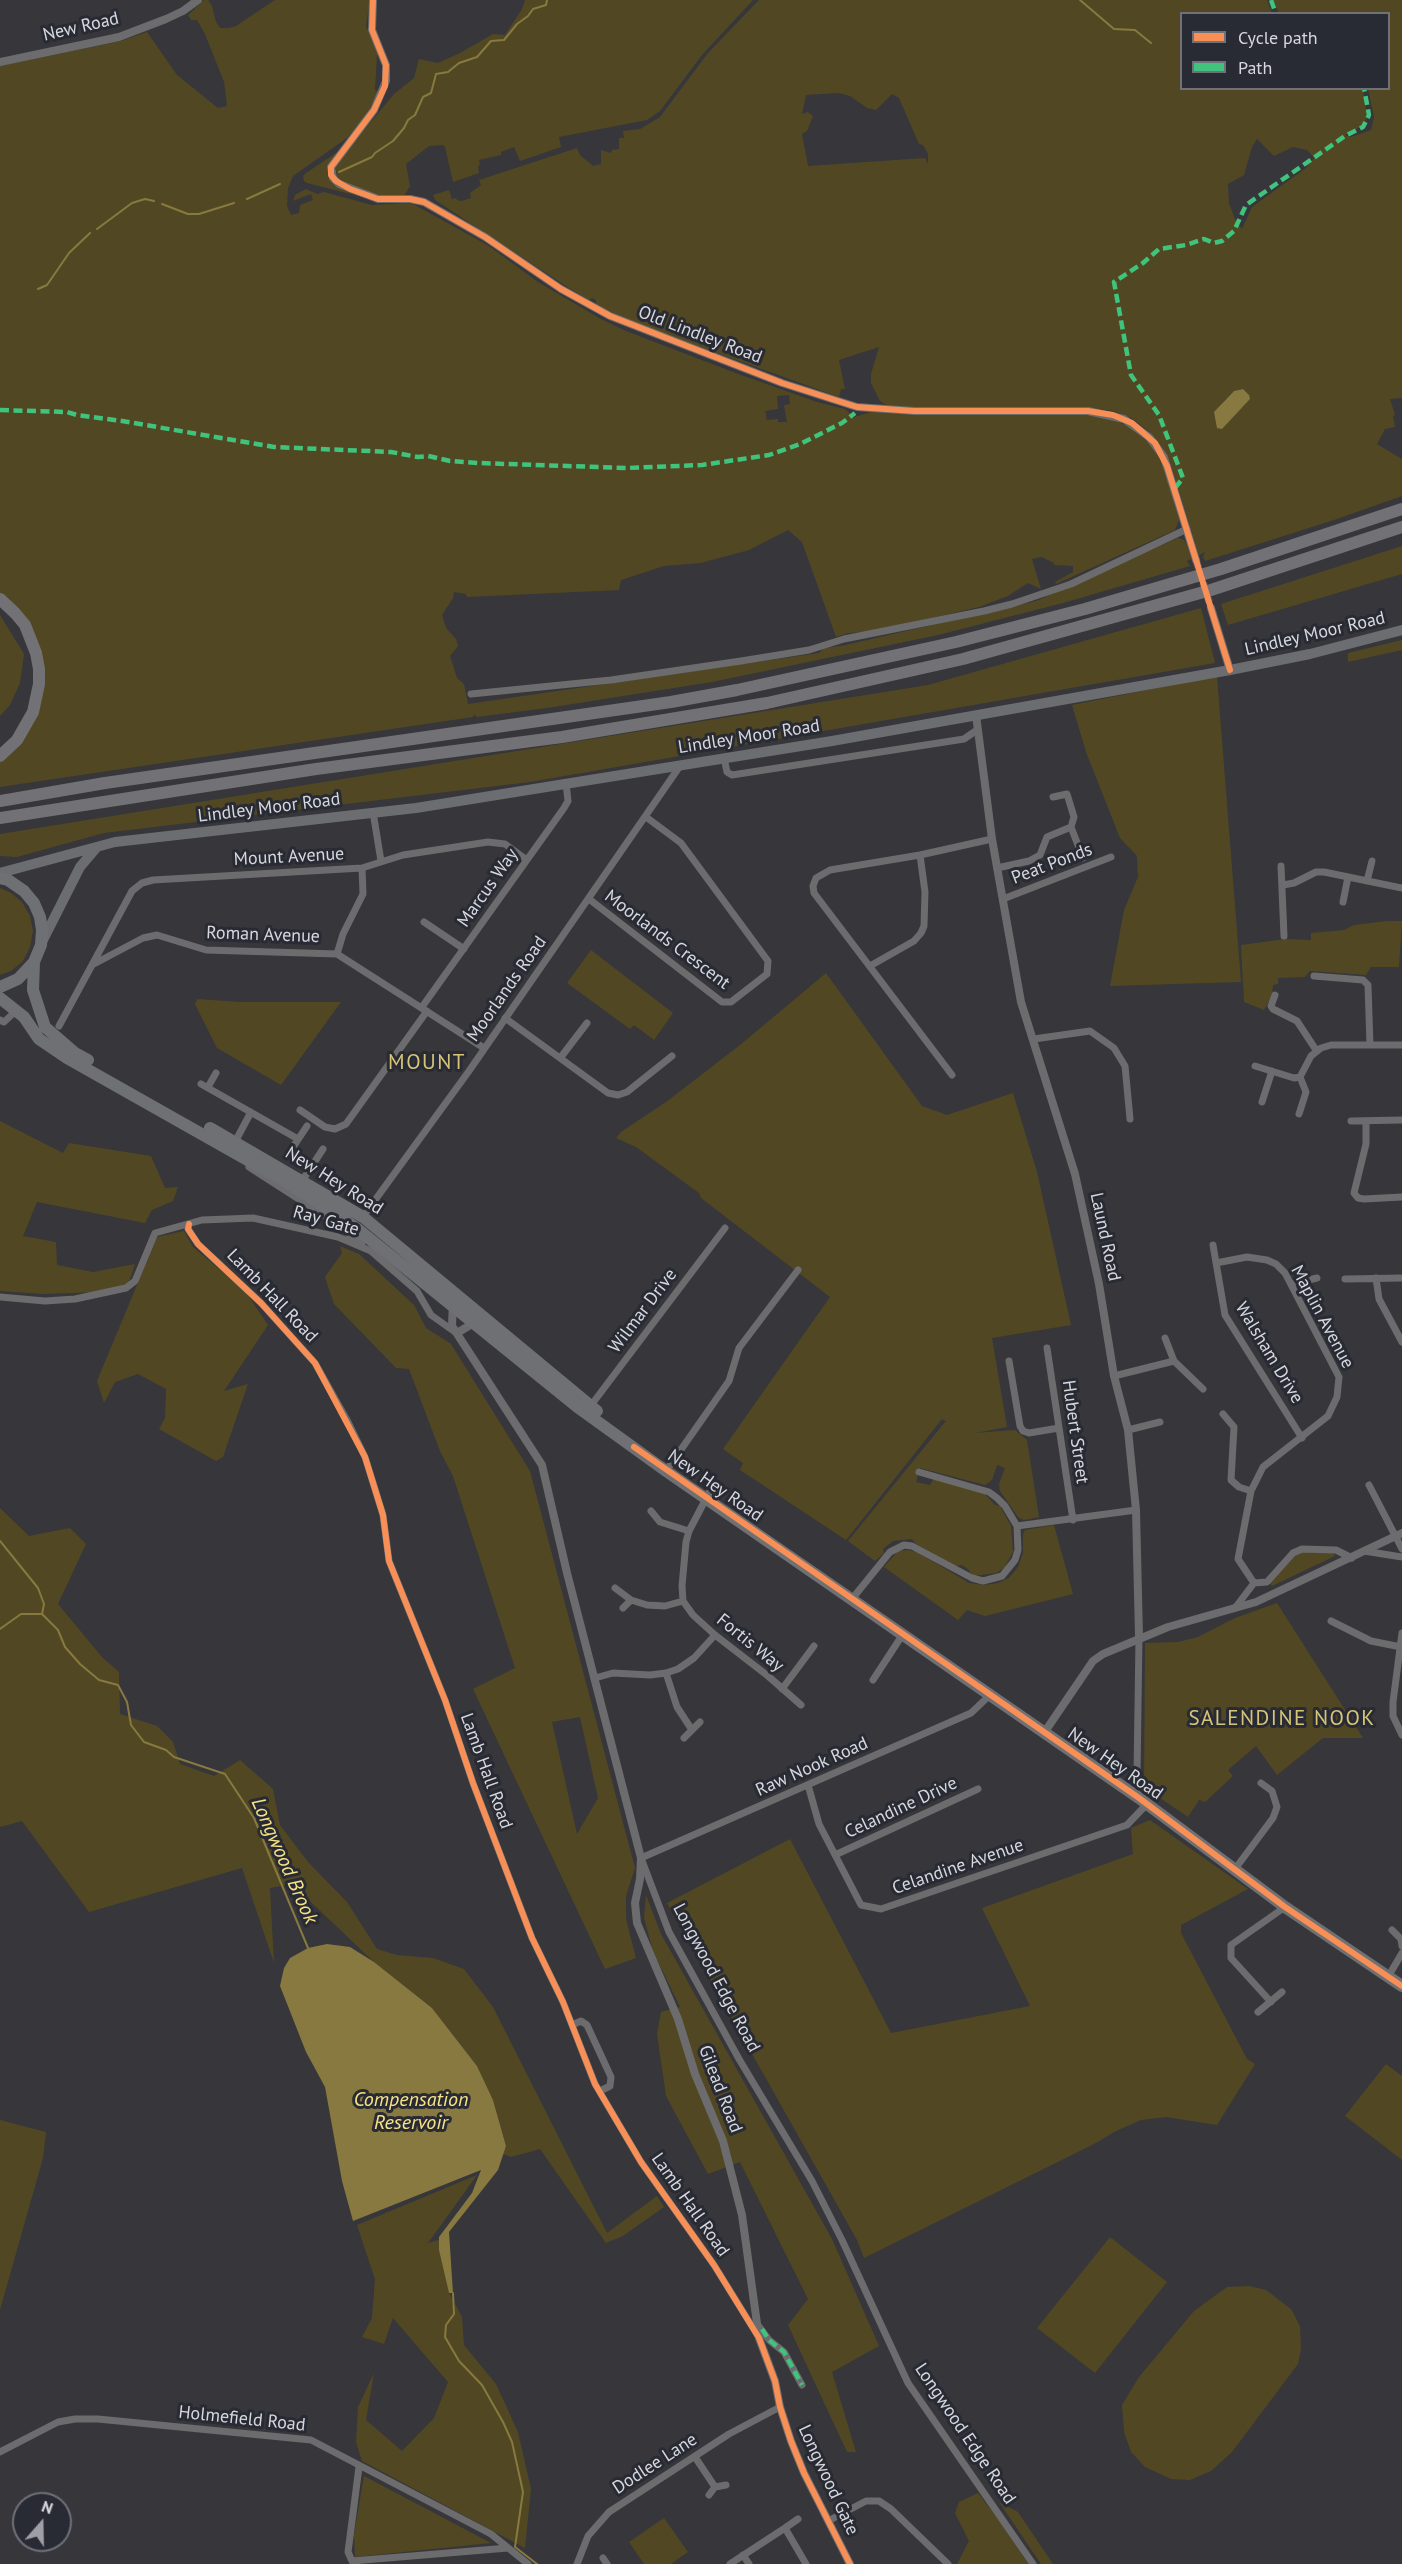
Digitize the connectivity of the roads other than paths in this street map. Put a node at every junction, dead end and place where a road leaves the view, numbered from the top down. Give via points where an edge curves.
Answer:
1 (198, 0) edge
2 (374, 0) edge
3 (0, 62) edge
4 (1402, 509) edge
5 (1402, 527) edge
6 (1187, 529) junction
7 (1196, 560) tunnel mouth
8 (0, 599) edge
9 (1211, 608) tunnel mouth
10 (1402, 630) edge
11 (1230, 670) junction
12 (471, 694) dead end
13 (976, 716) junction
14 (977, 730) junction
15 (0, 756) edge
16 (724, 758) junction
17 (680, 765) junction
18 (566, 783) junction
19 (1053, 797) dead end
20 (0, 801) edge
21 (373, 813) junction
22 (646, 817) junction
23 (0, 818) edge
24 (1071, 827) junction
25 (992, 839) junction
26 (97, 846) junction
27 (920, 855) junction
28 (1111, 856) dead end
29 (1083, 858) dead end
30 (526, 860) junction
31 (381, 861) junction
32 (1372, 861) dead end
33 (1281, 866) dead end
34 (362, 868) junction
35 (998, 868) junction
36 (0, 873) edge
37 (1348, 877) junction
38 (0, 878) edge
39 (1367, 881) junction
40 (1283, 885) junction
41 (1402, 888) edge
42 (589, 899) junction
43 (1003, 899) junction
44 (1343, 902) dead end
45 (424, 922) dead end
46 (1284, 936) dead end
47 (41, 945) junction
48 (464, 949) junction
49 (337, 954) junction
50 (34, 962) junction
51 (92, 965) junction
52 (870, 966) junction
53 (1314, 976) dead end
54 (0, 987) edge
55 (33, 990) junction
56 (1275, 995) dead end
57 (0, 998) edge
58 (425, 1009) junction
59 (17, 1010) junction
60 (505, 1018) junction
61 (0, 1020) edge
62 (587, 1023) dead end
63 (59, 1026) dead end
64 (1034, 1039) junction
65 (1370, 1045) junction
66 (1402, 1045) edge
67 (484, 1048) junction
68 (1316, 1050) junction
69 (672, 1056) dead end
70 (561, 1057) junction
71 (1255, 1066) dead end
72 (1272, 1071) junction
73 (216, 1073) dead end
74 (952, 1075) dead end
75 (1300, 1077) junction
76 (1262, 1102) dead end
77 (300, 1110) dead end
78 (251, 1112) junction
79 (1299, 1114) dead end
80 (1130, 1119) dead end
81 (1366, 1120) junction
82 (1402, 1120) edge
83 (1351, 1121) dead end
84 (187, 1124) junction
85 (307, 1126) dead end
86 (298, 1139) junction
87 (235, 1142) junction
88 (293, 1147) dead end
89 (323, 1149) dead end
90 (302, 1181) junction
91 (1402, 1197) edge
92 (359, 1222) junction
93 (189, 1224) junction
94 (725, 1228) dead end
95 (1213, 1245) dead end
96 (371, 1251) junction
97 (1216, 1263) junction
98 (798, 1270) dead end
99 (1317, 1278) dead end
100 (1376, 1278) junction
101 (1402, 1278) edge
102 (1345, 1279) dead end
103 (1291, 1284) junction
104 (0, 1297) edge
105 (454, 1300) junction
106 (479, 1320) junction
107 (457, 1333) junction
108 (1165, 1338) dead end
109 (1402, 1342) edge
110 (1047, 1348) dead end
111 (1009, 1360) dead end
112 (1174, 1361) junction
113 (1114, 1376) junction
114 (1203, 1389) dead end
115 (588, 1409) junction
116 (1222, 1414) dead end
117 (1160, 1422) dead end
118 (1059, 1428) junction
119 (1128, 1430) junction
120 (1302, 1438) junction
121 (668, 1467) junction
122 (919, 1472) dead end
123 (1369, 1485) dead end
124 (1251, 1491) junction
125 (708, 1495) junction
126 (1136, 1510) junction
127 (651, 1511) dead end
128 (1073, 1520) junction
129 (1017, 1526) junction
130 (689, 1531) junction
131 (1398, 1535) edge
132 (1402, 1549) edge
133 (1364, 1551) junction
134 (1402, 1557) edge
135 (1352, 1558) junction
136 (1254, 1583) junction
137 (615, 1588) dead end
138 (852, 1599) junction
139 (631, 1600) junction
140 (683, 1601) junction
141 (623, 1608) dead end
142 (1234, 1610) junction
143 (1331, 1621) dead end
144 (1402, 1633) edge
145 (903, 1634) junction
146 (715, 1635) junction
147 (1139, 1637) junction
148 (814, 1646) dead end
149 (1401, 1647) edge
150 (666, 1673) junction
151 (595, 1678) junction
152 (873, 1680) dead end
153 (782, 1689) junction
154 (990, 1695) junction
155 (801, 1705) dead end
156 (700, 1722) dead end
157 (692, 1730) junction
158 (1044, 1733) junction
159 (1402, 1735) edge
160 (684, 1738) dead end
161 (1137, 1774) dead end
162 (1261, 1783) dead end
163 (808, 1785) junction
164 (978, 1789) dead end
165 (1147, 1804) junction
166 (835, 1855) junction
167 (641, 1858) junction
168 (1235, 1869) junction
169 (1285, 1907) junction
170 (1397, 1933) edge
171 (1402, 1946) edge
172 (1402, 1953) edge
173 (1388, 1977) junction
174 (1402, 1986) edge
175 (1282, 1992) dead end
176 (1271, 2002) junction
177 (1258, 2012) dead end
178 (572, 2025) junction
179 (600, 2091) junction
180 (758, 2325) junction
181 (759, 2338) junction
182 (802, 2385) dead end
183 (775, 2409) junction
184 (0, 2452) edge
185 (695, 2457) junction
186 (359, 2467) junction
187 (726, 2485) dead end
188 (715, 2487) junction
189 (709, 2495) dead end
190 (798, 2518) dead end
191 (830, 2520) junction
192 (785, 2528) junction
193 (508, 2548) junction
194 (743, 2555) junction
195 (804, 2563) edge
196 (528, 2564) edge
197 (577, 2564) edge
198 (730, 2564) edge
199 (749, 2564) edge
200 (850, 2564) edge
201 (948, 2564) edge
202 (1033, 2564) edge

1 - 3 street, New Road via 166,20 119,37
2 - 6 street, Old Lindley Road via 372,30 386,65 386,81 374,110 331,167 333,178 339,183 383,200 423,202 610,316 782,383 857,407 914,411 1077,410 1124,419 1160,450
4 - 20 highway via 1085,609 749,687 671,702
5 - 23 highway via 1211,590 963,659 766,703
6 - 7 street, Old Lindley Road
6 - 12 street via 1063,587 984,611 844,639 809,650 611,680
8 - 15 highway via 25,625 36,653 39,676 27,725
9 - 11 street
10 - 11 main road, Lindley Moor Road
11 - 13 main road, Lindley Moor Road
13 - 14 street, Laund Road
13 - 16 main road, Lindley Moor Road
14 - 16 street via 964,738 732,775 727,772
14 - 25 street, Laund Road
16 - 17 main road, Lindley Moor Road
17 - 18 main road, Lindley Moor Road
17 - 22 street, Moorlands Road
18 - 21 main road, Lindley Moor Road
18 - 30 street, Marcus Way via 568,801
19 - 24 street via 1067,794 1074,817
21 - 26 main road, Lindley Moor Road
21 - 31 street
22 - 42 street, Moorlands Road
22 - 42 street, Moorlands Crescent via 681,843 768,961 767,974 731,1002 722,1002
24 - 29 street
24 - 35 street via 1047,837 1040,855
25 - 27 street
25 - 35 street, Laund Road
26 - 36 main road, Lindley Moor Road
26 - 47 main road via 80,867
27 - 52 street via 925,892 921,933
27 - 52 street via 830,870 816,878 814,893
28 - 43 street, Peat Ponds
30 - 31 street, Mount Avenue via 498,841
30 - 48 street, Marcus Way
31 - 34 street, Mount Avenue
32 - 39 street
33 - 40 street
34 - 49 street via 363,894
34 - 51 street, Mount Avenue via 142,883 132,891
35 - 43 street, Laund Road
37 - 39 street
37 - 40 street via 1316,872
37 - 44 street
38 - 47 highway via 24,891 34,903 40,917
39 - 41 street
40 - 46 street
42 - 60 street, Moorlands Road
43 - 64 street, Laund Road via 1021,1002
45 - 48 street
47 - 50 highway
48 - 58 street, Marcus Way
49 - 51 street, Roman Avenue via 206,950 157,935 143,938
49 - 58 street, Roman Avenue
50 - 54 highway via 18,979
50 - 55 highway, New Hey Road
51 - 63 street
52 - 74 street
53 - 65 street via 1363,980 1368,985
55 - 59 highway
55 - 87 highway, New Hey Road via 45,1027 75,1053
56 - 68 street via 1273,1010 1298,1021
57 - 59 highway, New Hey Road
58 - 67 street, Roman Avenue
58 - 77 street, Marcus Way via 346,1124 335,1129 325,1127
59 - 61 street via 4,1022
59 - 84 highway, New Hey Road via 39,1039 67,1058
60 - 67 street, Moorlands Road
60 - 70 street
62 - 70 street
64 - 80 street via 1090,1031 1114,1048 1125,1066
64 - 113 street, Laund Road via 1075,1174
65 - 66 street
65 - 68 street via 1331,1045
67 - 92 street, Moorlands Road
68 - 75 street
69 - 70 street via 618,1095 608,1093
71 - 72 street
72 - 75 street
72 - 76 street
73 - 78 street via 204,1086
75 - 79 street via 1306,1092
78 - 86 street
78 - 87 street
81 - 82 street
81 - 83 street
81 - 91 street via 1366,1144 1354,1193 1364,1199
84 - 92 highway, New Hey Road
84 - 96 street, New Hey Road
85 - 86 street
86 - 88 street
87 - 90 highway, New Hey Road
89 - 90 street
90 - 92 highway, New Hey Road
92 - 105 highway, New Hey Road
93 - 96 street, Ray Gate via 253,1218 338,1237
93 - 104 street, Ray Gate via 155,1233 135,1281 126,1288 55,1300
93 - 178 street, Lamb Hall Road via 198,1244 261,1302 315,1363 365,1457 383,1515 389,1561 518,1900
94 - 115 street, Wilmar Drive
95 - 97 street, Walsham Drive
96 - 107 street, Ray Gate via 417,1291 431,1315
97 - 103 street, Maplin Avenue via 1247,1257 1267,1260 1285,1273
97 - 120 street, Walsham Drive via 1225,1315
98 - 121 street via 739,1348 729,1381
99 - 103 street
100 - 101 street
100 - 102 street
100 - 109 street via 1379,1299
103 - 120 street, Maplin Avenue via 1339,1377 1334,1407
105 - 106 highway, New Hey Road
105 - 107 street, Longwood Edge Road via 452,1326
106 - 107 street
106 - 115 highway, New Hey Road
107 - 151 street, Longwood Edge Road via 542,1466
108 - 112 street
110 - 118 street, Hubert Street
111 - 118 street via 1023,1431
112 - 113 street
112 - 114 street
113 - 119 street, Laund Road
115 - 121 highway, New Hey Road
116 - 124 street via 1234,1427 1231,1480 1239,1488
117 - 119 street
118 - 128 street, Hubert Street
119 - 126 street, Laund Road
120 - 124 street, Maplin Avenue via 1263,1467
121 - 125 highway, New Hey Road
122 - 129 street via 989,1492 1005,1506
123 - 131 street
124 - 136 street, Maplin Avenue via 1238,1559
125 - 130 street
125 - 138 highway, New Hey Road
126 - 128 street
126 - 147 street, Laund Road
127 - 130 street via 660,1522
128 - 129 street
129 - 138 street via 1015,1560 1002,1575 983,1581 972,1578 904,1545 890,1552
130 - 140 street
131 - 132 street
131 - 133 street
133 - 134 street
133 - 135 street
135 - 136 street via 1336,1550 1302,1549 1293,1553 1267,1582
135 - 142 street
136 - 142 street
137 - 139 street
138 - 145 highway, New Hey Road
139 - 140 street via 657,1606
139 - 141 street
140 - 146 street, Fortis Way
142 - 147 street
143 - 149 street via 1371,1641
144 - 149 street
145 - 152 street
145 - 154 highway, New Hey Road
146 - 150 street via 694,1658
146 - 153 street, Fortis Way
147 - 158 street via 1093,1661
147 - 161 street, Laund Road
148 - 153 street
149 - 159 street via 1393,1716
150 - 151 street via 614,1673
150 - 157 street via 677,1707
151 - 167 street, Longwood Edge Road
153 - 155 street, Fortis Way
154 - 158 highway, New Hey Road
154 - 163 street, Raw Nook Road via 971,1713
156 - 157 street
157 - 160 street
158 - 165 highway, New Hey Road
162 - 168 street via 1272,1791 1277,1807
163 - 166 street, Celandine Avenue via 819,1824
163 - 167 street, Raw Nook Road
164 - 166 street, Celandine Drive
165 - 166 street, Celandine Avenue via 1127,1825 881,1909 861,1905
165 - 168 highway, New Hey Road
167 - 180 street, Gilead Road via 635,1903 637,1923 723,2141 742,2215
167 - 202 street, Longwood Edge Road via 669,1932 812,2181 908,2383
168 - 169 highway, New Hey Road
169 - 173 highway, New Hey Road
169 - 176 street via 1231,1945 1231,1958
170 - 171 street
172 - 173 street
173 - 174 highway, New Hey Road
175 - 176 street
176 - 177 street
178 - 179 street, Lamb Hall Road
178 - 179 street via 581,2021 587,2025 611,2077 610,2086
179 - 181 street, Lamb Hall Road via 641,2162 714,2265
180 - 181 street, Gilead Road
180 - 182 street via 784,2352
181 - 183 street, Longwood Gate via 775,2381
183 - 185 street, Dodlee Lane
183 - 191 street, Longwood Gate
184 - 186 street, Holmefield Road via 58,2422 98,2419 311,2440
185 - 188 street
185 - 197 street, Dodlee Lane via 609,2512 588,2536
186 - 193 street, Holmefield Road via 491,2534
186 - 193 street via 348,2552 352,2561
187 - 188 street
188 - 189 street
190 - 192 street
191 - 200 street, Longwood Gate
191 - 201 street via 866,2501 879,2501
192 - 194 street
192 - 195 street
193 - 196 street, Holmefield Road
194 - 198 street
194 - 199 street

